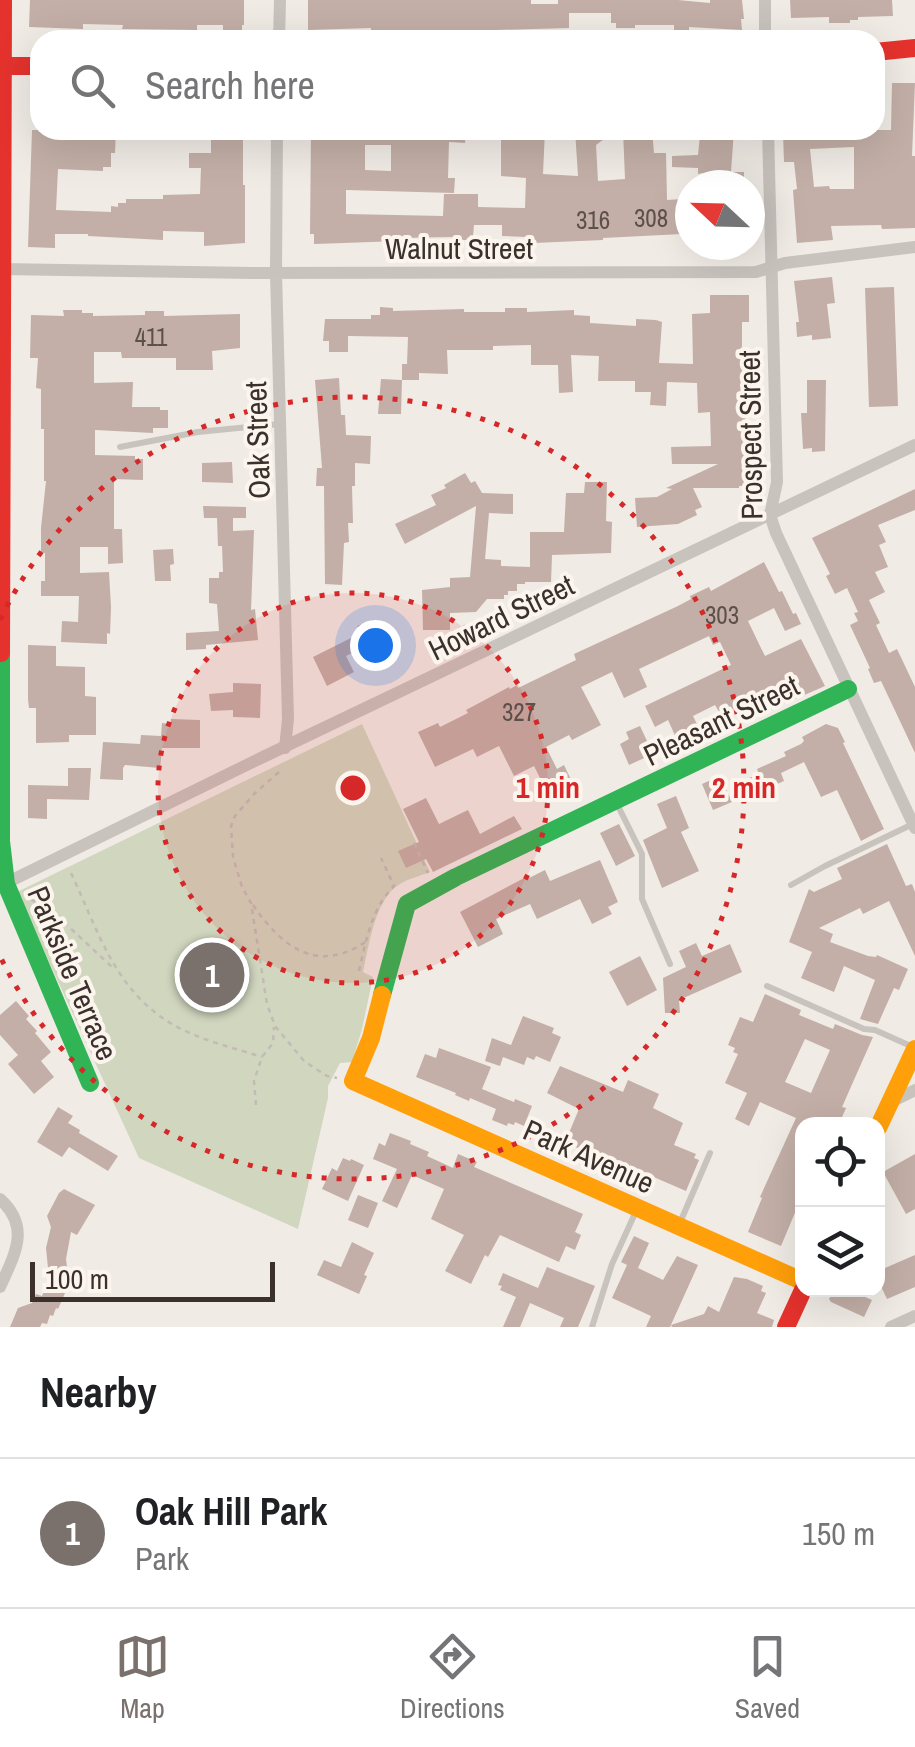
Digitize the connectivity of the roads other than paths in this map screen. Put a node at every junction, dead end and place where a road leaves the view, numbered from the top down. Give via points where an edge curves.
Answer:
1 (3, 0) edge
2 (280, 0) edge
3 (764, 0) edge
4 (278, 30) edge
5 (765, 30) edge
6 (915, 48) edge
7 (885, 51) edge
8 (1, 66) edge
9 (30, 66) edge
10 (277, 140) edge
11 (768, 140) edge
12 (915, 247) edge
13 (771, 266) junction
14 (1, 269) edge
15 (276, 272) junction
16 (281, 424) junction
17 (915, 445) edge
18 (120, 446) dead end
19 (770, 515) junction
20 (1, 546) edge
21 (848, 689) junction
22 (285, 748) junction
23 (616, 800) junction
24 (914, 826) edge
25 (3, 885) edge
26 (791, 885) dead end
27 (670, 964) dead end
28 (767, 986) dead end
29 (915, 1049) edge
30 (353, 1081) joint
31 (90, 1083) dead end
32 (915, 1090) edge
33 (889, 1103) junction
34 (883, 1117) edge
35 (710, 1153) dead end
36 (0, 1198) edge
37 (638, 1208) junction
38 (678, 1226) junction
39 (795, 1278) edge
40 (0, 1287) edge
41 (799, 1297) edge
42 (915, 1316) edge
43 (592, 1327) edge
44 (786, 1327) edge
45 (891, 1327) edge

1 - 8 street, Parkside Terrace
2 - 4 street
3 - 5 street
6 - 7 street
8 - 9 street
8 - 14 street, Parkside Terrace
10 - 15 street, Oak Street
11 - 13 street, Prospect Street
12 - 13 street, Walnut Street
13 - 15 street, Walnut Street via 756,272
13 - 19 street, Prospect Street via 778,482
14 - 15 street, Walnut Street
14 - 20 street, Parkside Terrace
15 - 16 street, Oak Street
16 - 18 lane
16 - 22 street, Oak Street
17 - 19 street, Howard Street
19 - 21 street, Prospect Street
19 - 22 street, Howard Street
20 - 25 street, Parkside Terrace
21 - 23 street, Pleasant Street
21 - 24 street, Prospect Street
22 - 25 street, Howard Street
23 - 27 lane via 642,854 642,900
23 - 30 street, Pleasant Street via 407,904
24 - 26 lane
25 - 31 street, Parkside Terrace
28 - 29 lane
29 - 33 street
30 - 37 street, Park Avenue
32 - 33 street
33 - 34 street
35 - 38 lane
36 - 40 street via 20,1231
37 - 38 street, Park Avenue
37 - 43 lane
38 - 39 street, Park Avenue
41 - 44 street
42 - 45 street

